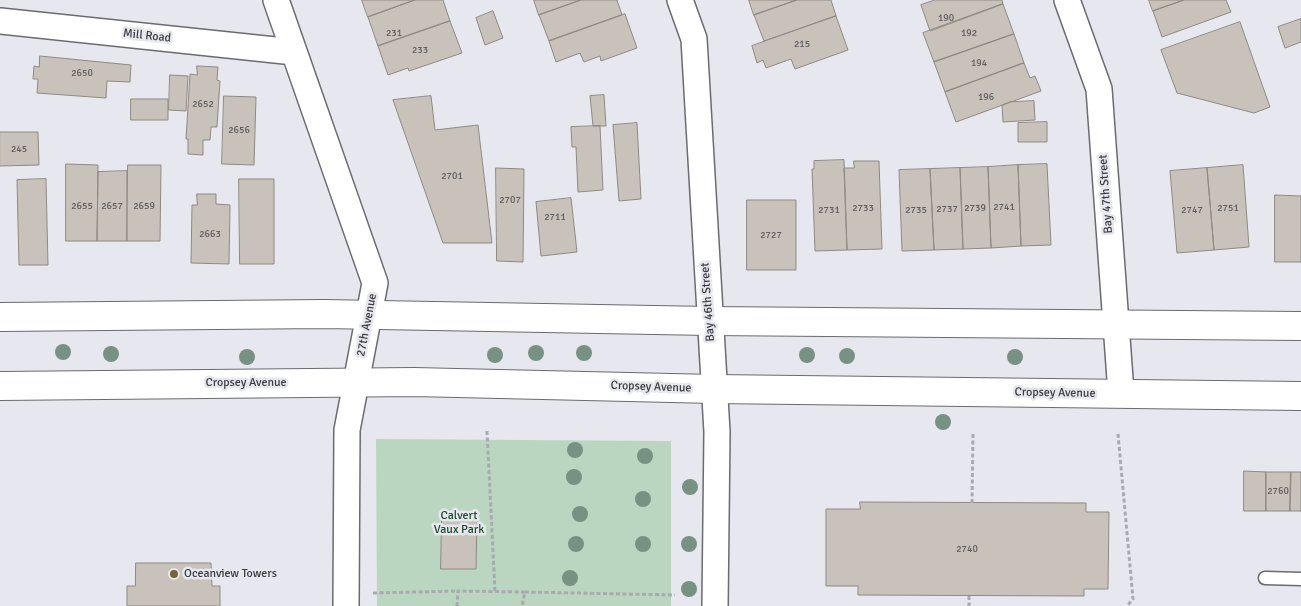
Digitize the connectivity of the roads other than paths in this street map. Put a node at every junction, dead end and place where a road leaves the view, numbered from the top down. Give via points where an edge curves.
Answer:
1 (276, 0) edge
2 (680, 0) edge
3 (1067, 0) edge
4 (0, 21) edge
5 (294, 52) junction
6 (369, 314) junction
7 (0, 317) edge
8 (709, 321) junction
9 (1116, 324) junction
10 (1301, 326) edge
11 (356, 382) junction
12 (0, 386) edge
13 (714, 389) junction
14 (1121, 394) junction
15 (1301, 396) edge
16 (1265, 578) dead end
17 (1301, 579) edge
18 (346, 606) edge
19 (716, 606) edge

1 - 5 street, 27th Avenue
2 - 8 street, Bay 46th Street via 694,39
3 - 9 street, Bay 47th Street via 1098,89
4 - 5 street, Mill Road
5 - 6 street, 27th Avenue via 372,271 375,283
6 - 7 main road
6 - 8 main road
6 - 11 street, 27th Avenue
8 - 9 main road
8 - 13 street, Bay 46th Street
9 - 10 main road
9 - 14 street, Bay 47th Street
11 - 12 main road, Cropsey Avenue
11 - 13 main road, Cropsey Avenue
11 - 18 street, 27th Avenue via 347,430
13 - 14 main road, Cropsey Avenue
13 - 19 street, Bay 46th Street via 717,432
14 - 15 main road, Cropsey Avenue
16 - 17 lane

